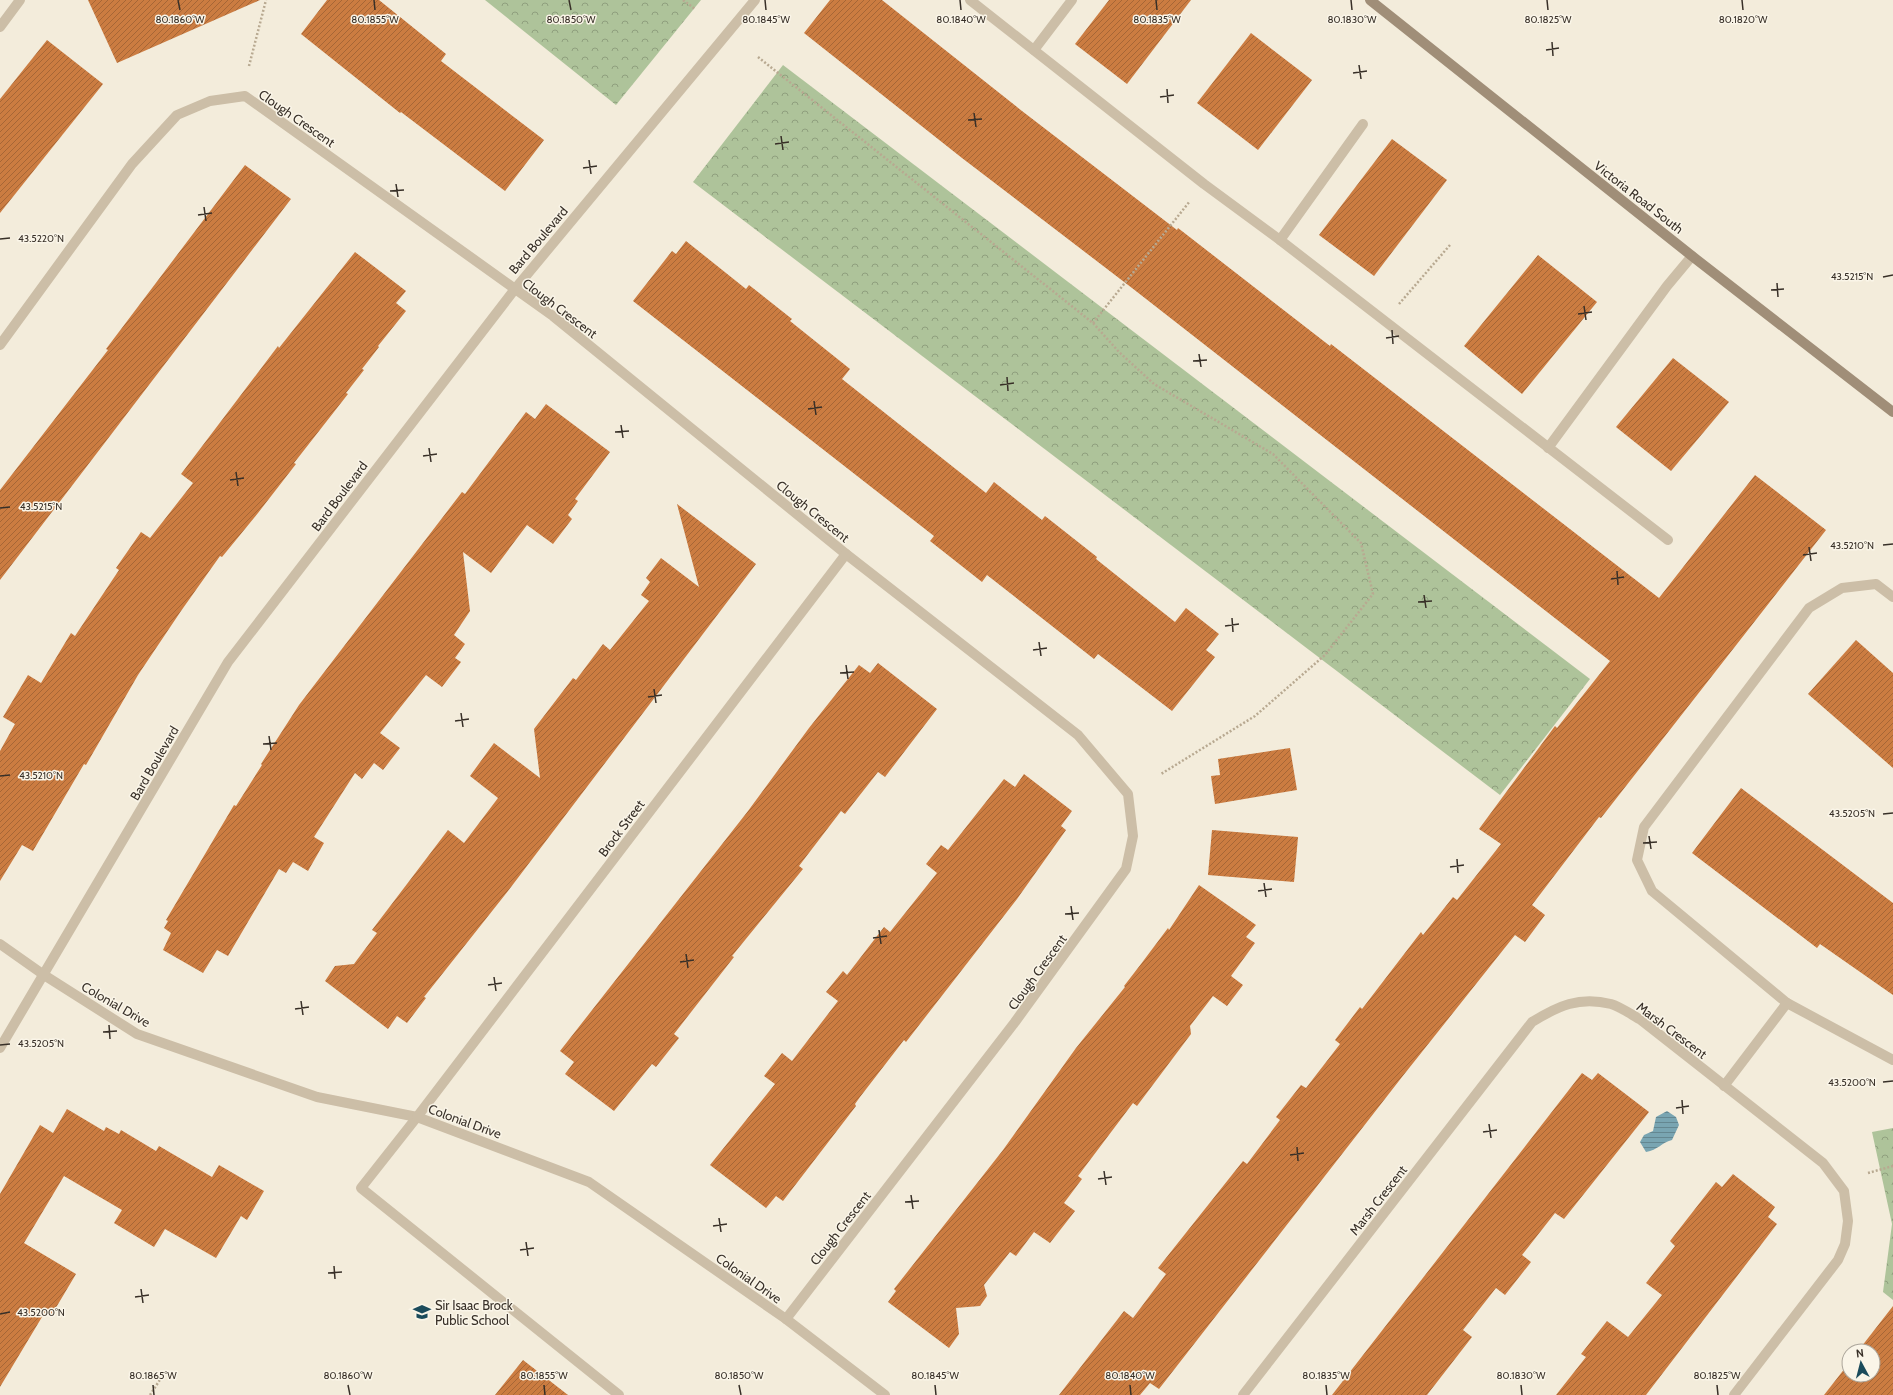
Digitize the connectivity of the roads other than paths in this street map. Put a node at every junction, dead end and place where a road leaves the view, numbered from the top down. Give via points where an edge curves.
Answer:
1 (20, 0) edge
2 (755, 0) edge
3 (970, 0) edge
4 (1072, 0) edge
5 (1370, 0) edge
6 (0, 27) edge
7 (1034, 50) junction
8 (1363, 124) dead end
9 (1280, 240) junction
10 (1692, 256) junction
11 (515, 289) junction
12 (0, 345) edge
13 (1893, 412) edge
14 (1548, 448) junction
15 (1668, 540) dead end
16 (846, 554) junction
17 (1893, 597) edge
18 (0, 944) edge
19 (44, 975) junction
20 (1787, 1003) junction
21 (0, 1048) edge
22 (1893, 1060) edge
23 (1724, 1086) junction
24 (417, 1117) junction
25 (786, 1319) junction
26 (619, 1395) edge
27 (885, 1395) edge
28 (1243, 1395) edge
29 (1734, 1395) edge

1 - 6 street
2 - 11 street, Bard Boulevard
3 - 7 street
4 - 7 street
5 - 10 main road, Victoria Road South
7 - 9 street via 1204,184
8 - 9 street
9 - 14 street
10 - 13 main road, Victoria Road South
10 - 14 street
11 - 12 street, Clough Crescent via 245,96 210,101 177,116 132,164
11 - 16 street, Clough Crescent via 553,316
11 - 19 street, Bard Boulevard via 228,662
14 - 15 street
16 - 24 street, Brock Street
16 - 25 street, Clough Crescent via 1078,735 1128,794 1133,836 1126,869 1089,922
17 - 20 street via 1876,584 1842,588 1809,608 1644,827 1636,860 1652,891
18 - 19 street, Colonial Drive
19 - 21 street, Bard Boulevard
19 - 24 street, Colonial Drive via 137,1034 317,1097
20 - 22 street
20 - 23 street
23 - 28 street, Marsh Crescent via 1641,1020 1612,1004 1585,1001 1558,1006 1532,1022
23 - 29 street, Marsh Crescent via 1823,1163 1844,1191 1848,1221 1845,1244 1838,1260
24 - 25 street, Colonial Drive via 589,1182
24 - 26 street, Brock Street via 361,1188
25 - 27 street, Colonial Drive

